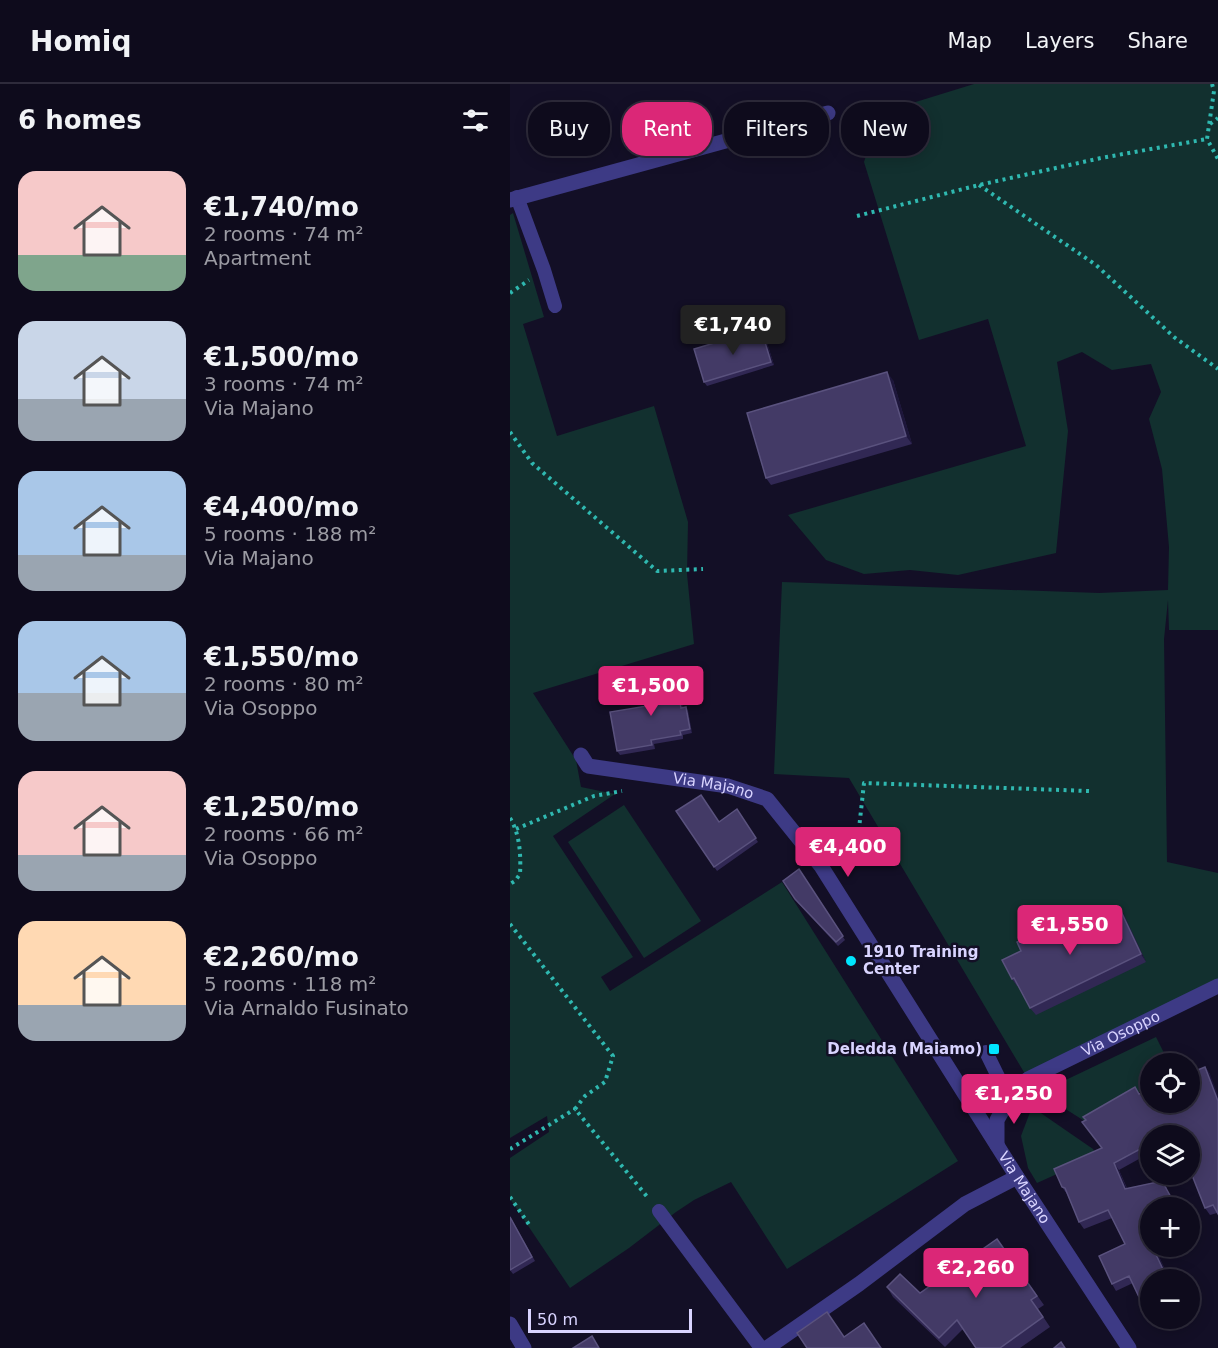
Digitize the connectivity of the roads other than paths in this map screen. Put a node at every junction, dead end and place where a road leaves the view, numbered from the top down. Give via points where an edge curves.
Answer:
1 (724, 141) edge
2 (513, 198) edge
3 (555, 306) dead end
4 (581, 755) dead end
5 (1218, 986) edge
6 (986, 1052) dead end
7 (1009, 1099) junction
8 (997, 1145) junction
9 (1017, 1177) junction
10 (659, 1211) road end
11 (510, 1324) edge
12 (524, 1348) edge
13 (761, 1348) edge
14 (766, 1348) edge
15 (1129, 1348) edge

1 - 2 street
2 - 3 lane
4 - 8 street, Via Majano via 588,766 728,786 767,799 821,866
5 - 7 street, Via Osoppo via 1028,1079
6 - 7 lane
7 - 8 street, Via Osoppo via 997,1120
8 - 9 street, Via Majano
9 - 14 street via 965,1204
9 - 15 street, Via Majano
10 - 13 lane
11 - 12 street

